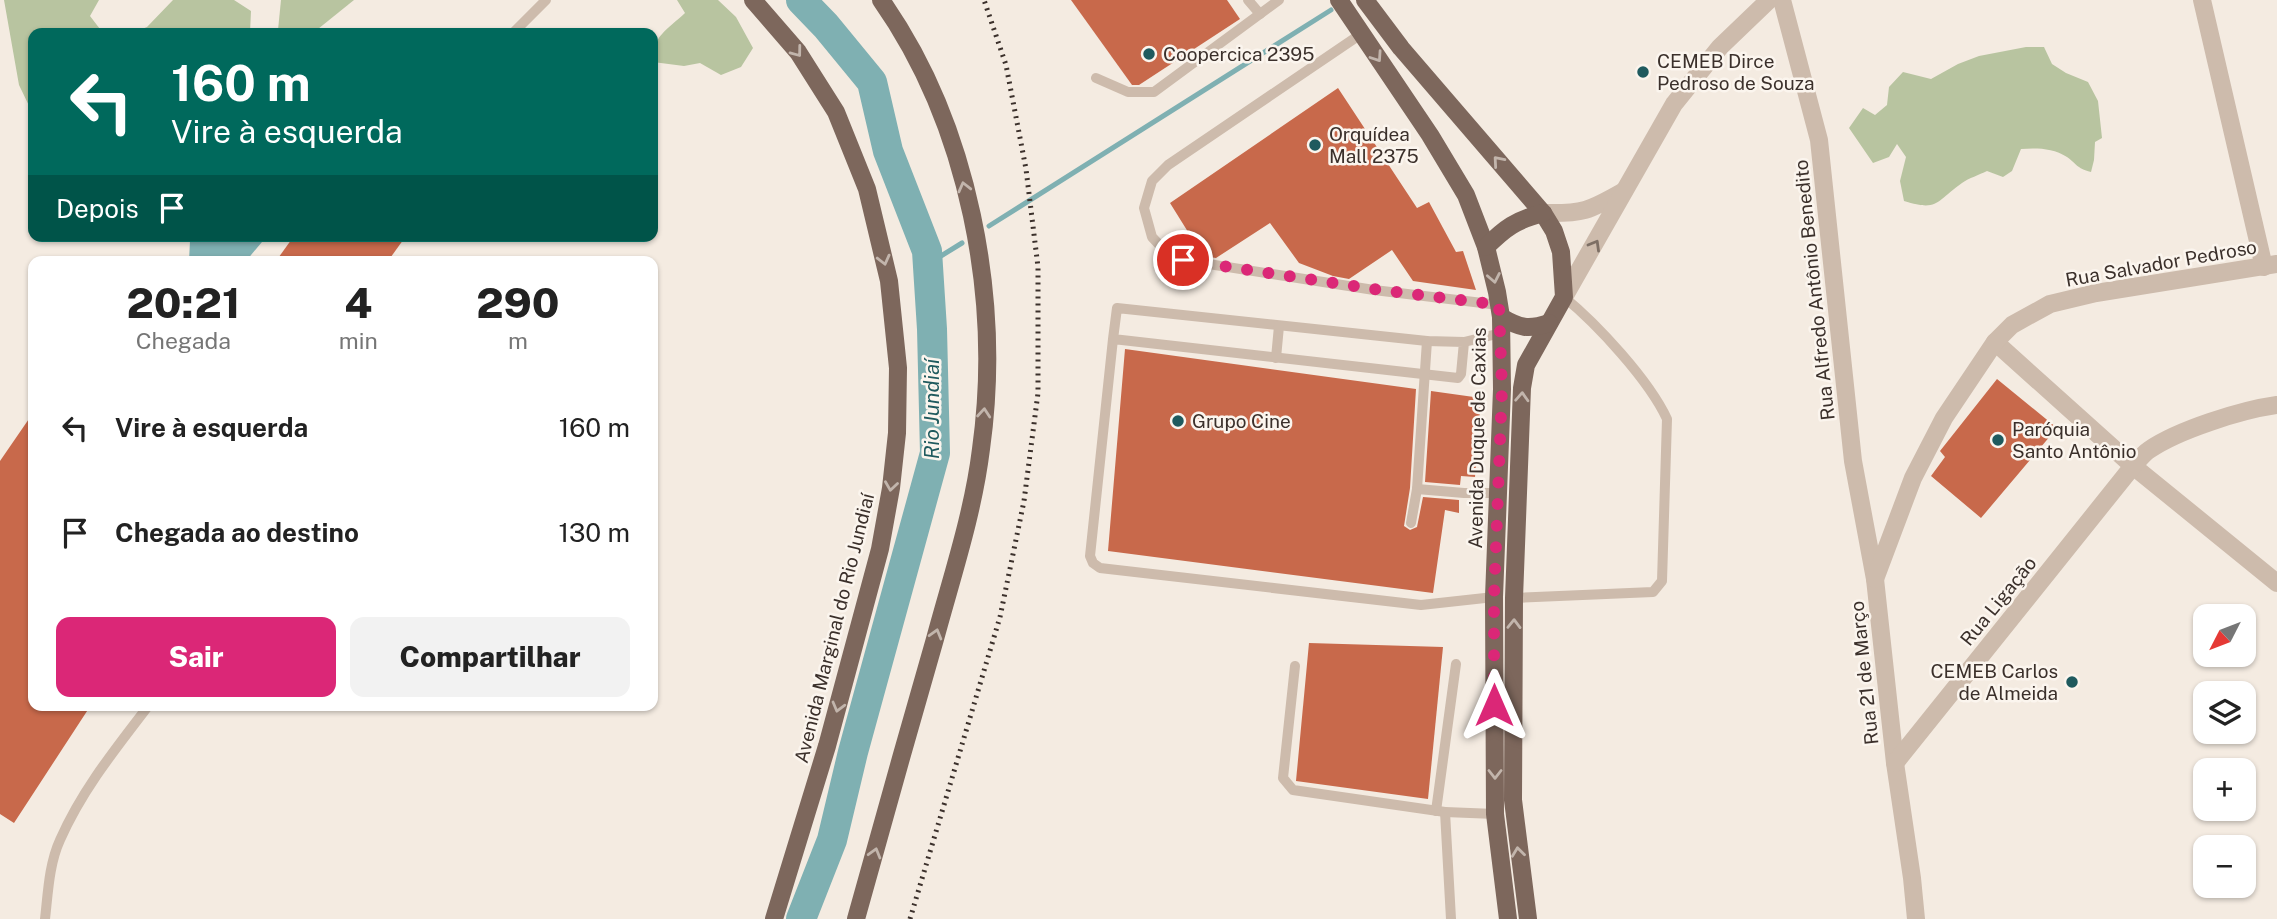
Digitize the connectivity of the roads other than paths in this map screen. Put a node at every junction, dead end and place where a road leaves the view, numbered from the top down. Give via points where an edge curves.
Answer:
1 (546, 0) edge
2 (753, 0) edge
3 (881, 0) edge
4 (1248, 0) edge
5 (1279, 0) edge
6 (1339, 0) edge
7 (1365, 0) edge
8 (1769, 0) edge
9 (1782, 0) edge
10 (2202, 0) edge
11 (1260, 14) junction
12 (518, 28) edge
13 (1361, 34) junction
14 (1096, 78) dead end
15 (1624, 191) junction
16 (1543, 213) junction
17 (1486, 247) junction
18 (2270, 266) edge
19 (1564, 297) junction
20 (1500, 318) junction
21 (1549, 323) junction
22 (1279, 326) junction
23 (1113, 339) junction
24 (1427, 341) junction
25 (1464, 342) junction
26 (1995, 342) junction
27 (1276, 358) junction
28 (1424, 374) junction
29 (2277, 405) edge
30 (2133, 466) junction
31 (1417, 489) junction
32 (1499, 493) junction
33 (1411, 523) dead end
34 (1875, 579) junction
35 (2277, 583) edge
36 (1494, 597) junction
37 (1514, 598) junction
38 (1456, 664) dead end
39 (1295, 666) dead end
40 (144, 711) edge
41 (1895, 763) junction
42 (1441, 811) junction
43 (1495, 814) junction
44 (45, 919) edge
45 (774, 919) edge
46 (856, 919) edge
47 (1451, 919) edge
48 (1508, 919) edge
49 (1528, 919) edge
50 (1916, 919) edge

1 - 12 lane
2 -> 45 main road, Avenida Marginal do Rio Jundiaí via 798,52 836,112 862,176 889,281 898,368 894,461 880,549
46 -> 3 main road via 968,518 982,449 987,377 986,300 954,147 929,84
4 - 11 lane
5 - 11 lane
6 - 13 main road, Avenida Duque de Caxias
16 -> 7 main road
8 - 15 street via 1720,47 1674,104
9 - 34 street, Rua Alfredo Antônio Benedito via 1819,141 1853,461
10 - 18 street
11 - 14 lane via 1154,92 1128,92
13 -> 17 main road, Avenida Duque de Caxias via 1466,195
13 - 20 lane via 1168,165 1152,181 1144,208 1152,237 1166,252 1183,260 1374,289
15 - 16 street via 1591,210
19 -> 15 street
16 - 17 main road via 1504,228
16 - 19 main road via 1561,252
17 -> 20 main road, Avenida Duque de Caxias
18 - 26 street, Rua Salvador Pedroso via 2050,304 2012,325
19 - 21 main road
19 - 37 lane via 1597,327 1658,401 1667,419 1662,581 1653,592
20 - 21 main road via 1532,328
20 - 25 lane
20 - 32 main road, Avenida Duque de Caxias
37 -> 21 main road via 1522,388 1526,365
22 - 23 lane via 1117,308
22 - 24 lane
22 - 27 lane
23 - 27 lane
23 - 36 lane via 1090,556 1100,568 1421,605
24 - 25 lane
24 - 28 lane
25 - 28 lane via 1460,377
26 - 30 street
26 - 34 street, Rua Salvador Pedroso via 1937,430 1913,478
27 - 28 lane
28 - 31 lane
29 - 30 street, Rua Ligação via 2177,435 2148,451
30 - 35 street
30 - 41 street, Rua Ligação
31 - 32 lane
31 - 33 lane
32 - 36 main road, Avenida Duque de Caxias
34 - 41 street, Rua 21 de Março
36 -> 43 main road, Avenida Duque de Caxias
49 -> 37 main road via 1513,800
38 - 42 lane
39 - 42 lane via 1283,778 1293,790
40 - 44 lane via 94,778 59,841
41 - 50 street
42 - 43 lane
42 - 47 lane
43 - 48 main road, Avenida Duque de Caxias

